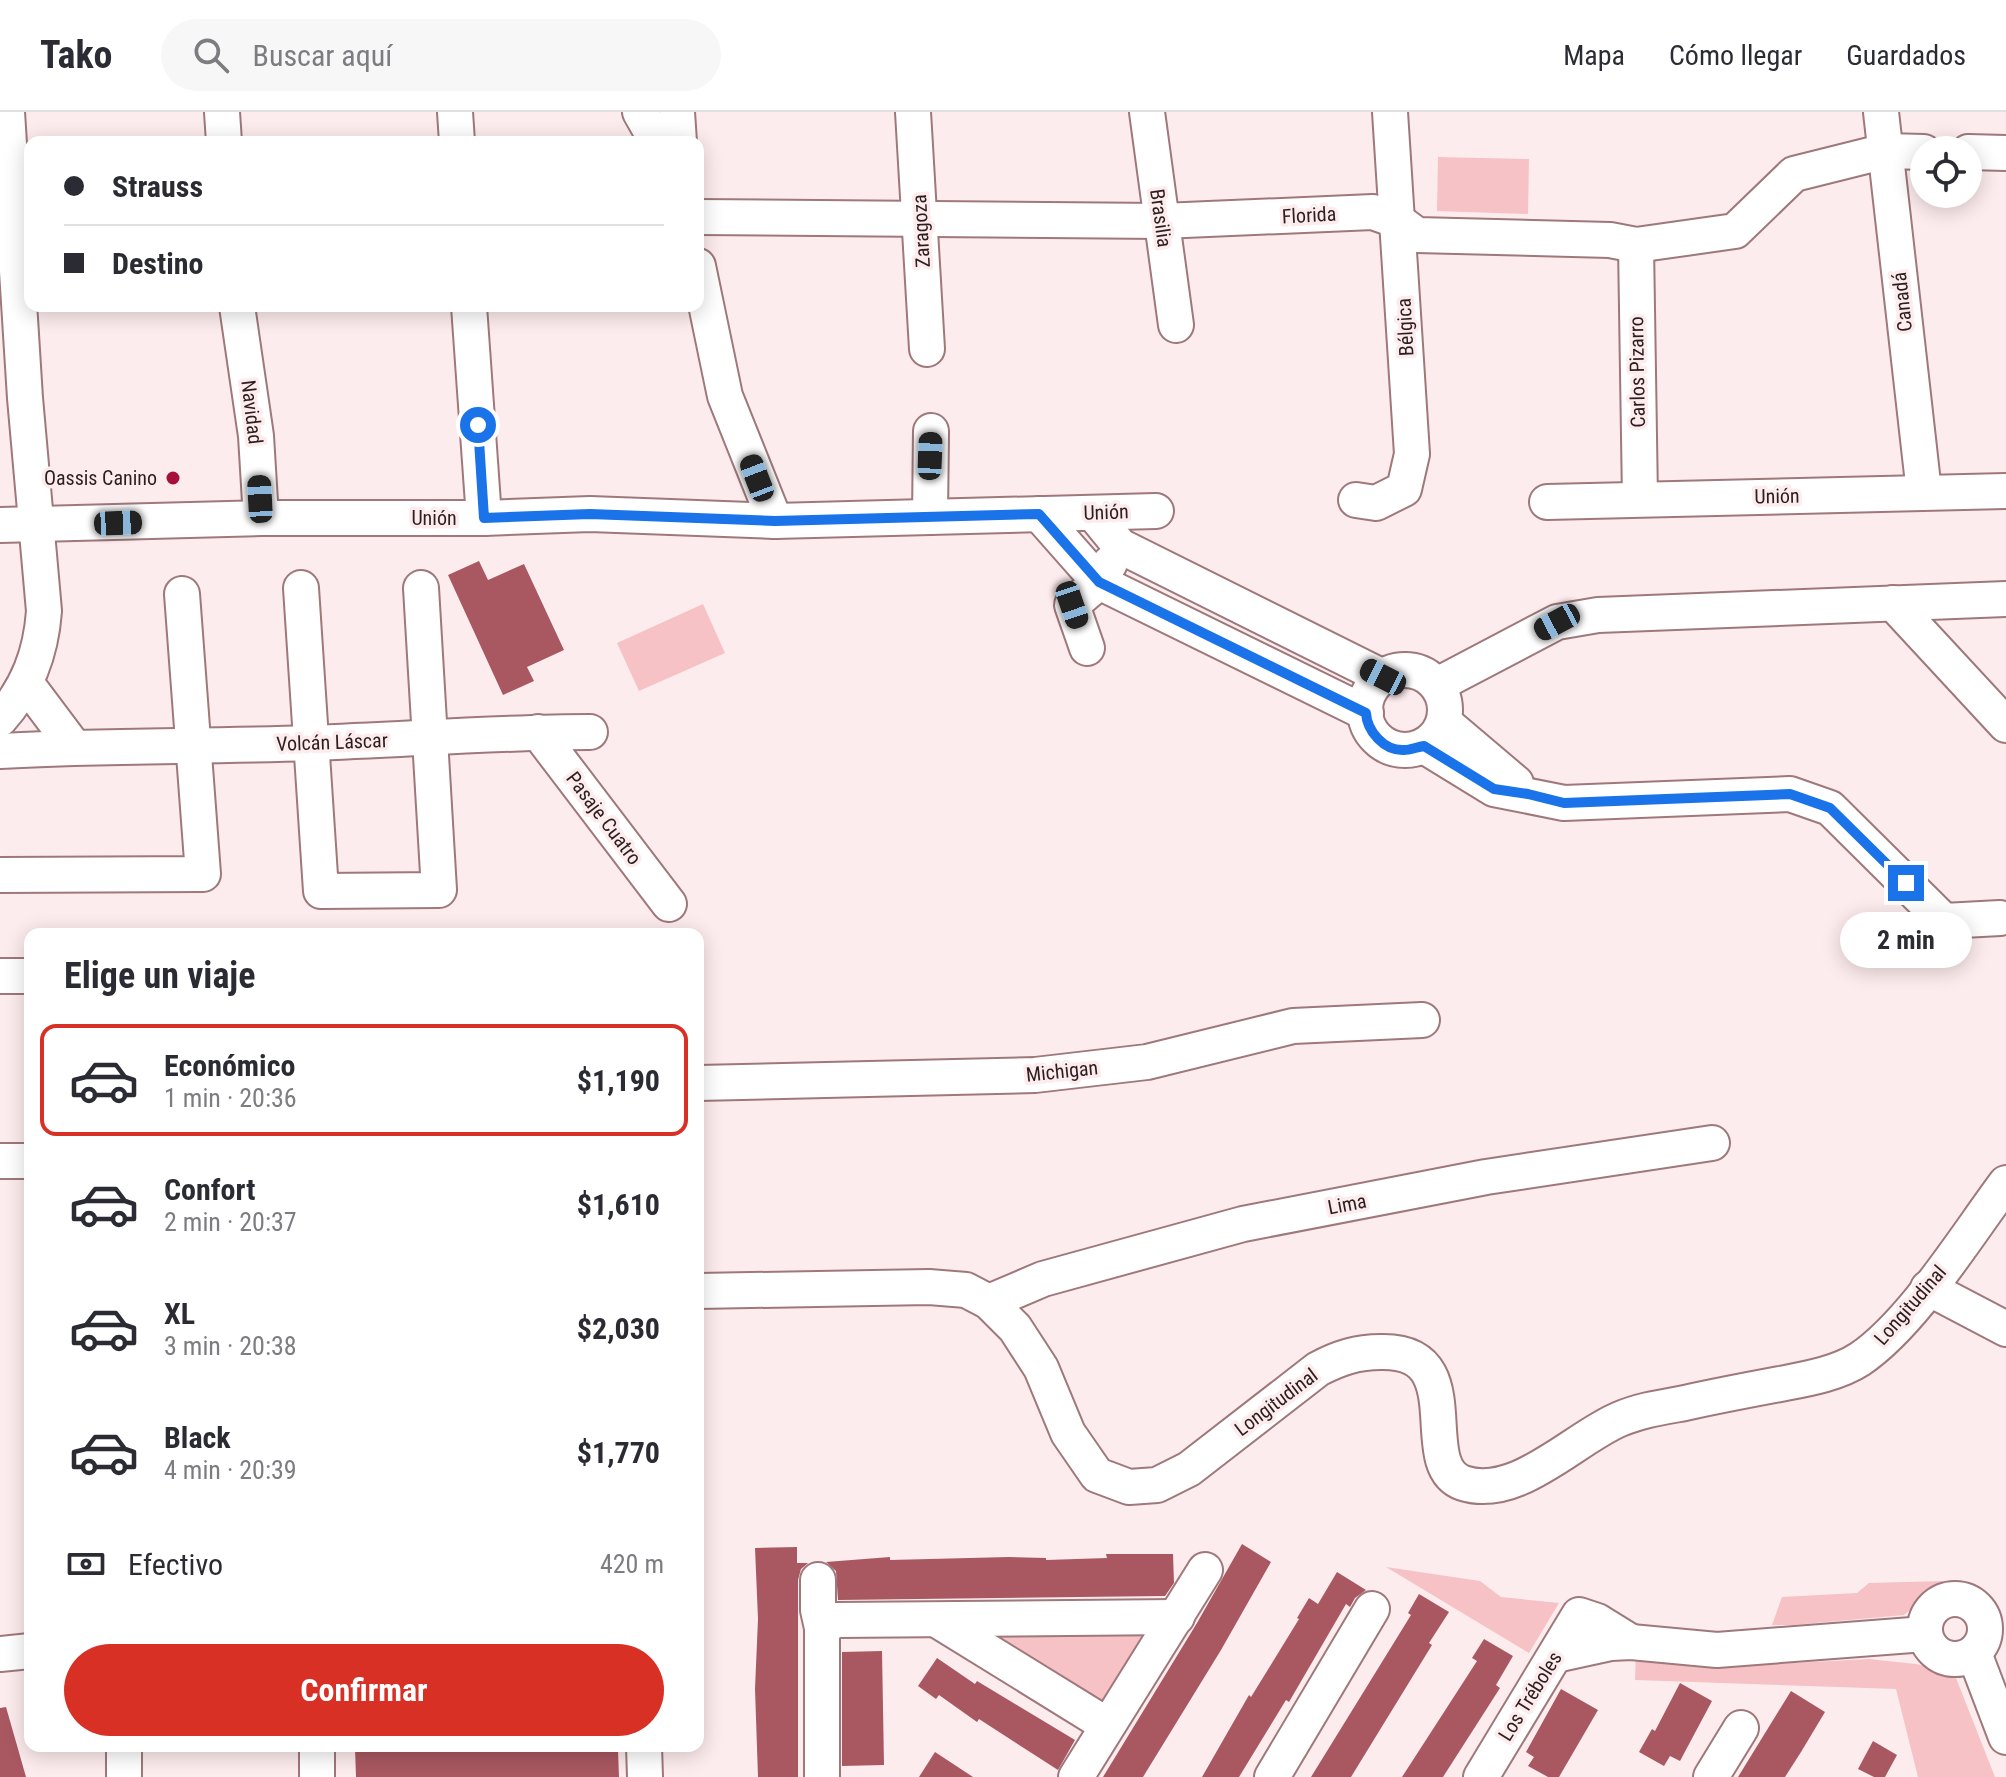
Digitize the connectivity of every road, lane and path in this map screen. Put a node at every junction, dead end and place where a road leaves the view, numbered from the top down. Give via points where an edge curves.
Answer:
1 (7, 112) edge
2 (222, 112) edge
3 (455, 112) edge
4 (640, 112) edge
5 (677, 112) edge
6 (913, 112) edge
7 (1147, 112) edge
8 (1390, 112) edge
9 (1881, 112) edge
10 (224, 136) edge
11 (457, 136) edge
12 (654, 136) edge
13 (679, 136) edge
14 (1886, 151) junction
15 (1910, 152) edge
16 (1982, 152) edge
17 (2006, 153) edge
18 (704, 217) edge
19 (921, 218) junction
20 (1162, 221) junction
21 (1398, 221) junction
22 (1636, 245) junction
23 (704, 295) edge
24 (238, 312) edge
25 (469, 312) edge
26 (1176, 325) dead end
27 (927, 349) dead end
28 (931, 431) dead end
29 (2006, 491) edge
30 (1924, 492) junction
31 (1640, 499) junction
32 (1356, 500) dead end
33 (1547, 502) dead end
34 (1156, 511) dead end
35 (1093, 513) junction
36 (1039, 514) junction
37 (930, 517) junction
38 (261, 518) junction
39 (484, 518) junction
40 (775, 521) junction
41 (0, 525) edge
42 (37, 525) junction
43 (1120, 546) junction
44 (1099, 582) junction
45 (301, 588) dead end
46 (421, 588) dead end
47 (1215, 593) junction
48 (182, 594) dead end
49 (2006, 599) edge
50 (1893, 603) junction
51 (1198, 630) junction
52 (1087, 648) dead end
53 (1383, 677) junction
54 (26, 683) junction
55 (1437, 685) junction
56 (1366, 713) junction
57 (0, 719) edge
58 (2006, 725) edge
59 (538, 732) junction
60 (590, 732) dead end
61 (1434, 734) junction
62 (431, 738) junction
63 (313, 743) junction
64 (74, 747) junction
65 (195, 747) junction
66 (0, 751) edge
67 (0, 875) edge
68 (669, 904) dead end
69 (2000, 918) dead end
70 (0, 976) edge
71 (24, 976) edge
72 (1422, 1020) dead end
73 (704, 1083) edge
74 (1712, 1143) dead end
75 (0, 1161) edge
76 (24, 1161) edge
77 (2006, 1183) edge
78 (1928, 1288) junction
79 (704, 1291) edge
80 (989, 1302) junction
81 (2006, 1329) edge
82 (1205, 1570) dead end
83 (818, 1580) dead end
84 (1372, 1609) dead end
85 (1993, 1609) edge
86 (1177, 1617) junction
87 (936, 1619) junction
88 (822, 1628) junction
89 (1925, 1634) junction
90 (1631, 1642) junction
91 (24, 1652) edge
92 (1974, 1653) junction
93 (0, 1654) edge
94 (1556, 1655) junction
95 (1107, 1725) junction
96 (1741, 1728) dead end
97 (2006, 1737) edge
98 (124, 1752) edge
99 (317, 1752) edge
100 (644, 1752) edge
101 (124, 1777) edge
102 (317, 1777) edge
103 (645, 1777) edge
104 (822, 1777) edge
105 (1076, 1777) edge
106 (1272, 1777) edge
107 (1481, 1777) edge
108 (1711, 1777) edge

1 - 42 street
2 - 10 street
3 - 11 street
4 - 12 street
5 - 13 street
6 - 19 street, Zaragoza
7 - 20 street, Brasilia
8 - 21 street, Bélgica
9 - 14 street, Canadá
14 - 15 street, Florida
14 - 22 street, Florida via 1794,174 1735,231
14 - 30 street, Canadá
16 - 17 street
18 - 19 street, Florida
19 - 20 street, Florida
19 - 27 street, Zaragoza
20 - 21 street, Florida via 1373,212
20 - 26 street, Brasilia
21 - 22 street, Florida via 1417,235
21 - 32 street, Bélgica via 1412,454 1404,489 1376,503
22 - 31 street, Carlos Pizarro
23 - 40 street via 725,396
24 - 38 street, Navidad via 256,436
25 - 39 street
28 - 37 street
29 - 30 street, Unión
30 - 31 street, Unión
31 - 33 street, Unión
34 - 35 street, Unión
35 - 36 street, Unión
35 - 43 street
36 - 37 street, Unión
36 - 44 street
37 - 40 street, Unión
38 - 39 street, Unión
38 - 42 street, Unión
39 - 40 street, Unión via 590,514
41 - 42 street, Unión
42 - 54 street via 44,611 39,649
43 - 44 street
43 - 47 street
44 - 51 street
44 - 52 street via 1072,605
45 - 63 street
46 - 62 street
47 - 51 street
47 - 53 street
48 - 65 street
49 - 50 street
50 - 55 street via 1598,615 1557,622
50 - 58 street
51 - 56 street
53 - 55 street via 1396,670 1418,672
53 - 56 street via 1365,701
54 - 57 street
54 - 64 street
55 - 61 street via 1445,702
56 - 61 street via 1380,742 1401,751
59 - 60 street, Volcán Láscar
59 - 62 street, Volcán Láscar
59 - 68 street, Pasaje Cuatro
61 - 69 street via 1528,794 1564,803 1790,794 1830,808 1944,921
62 - 63 street, Volcán Láscar
62 - 63 street via 439,890 321,891
63 - 65 street, Volcán Láscar
64 - 65 street, Volcán Láscar
64 - 66 street, Volcán Láscar
65 - 67 street via 203,874
70 - 71 street
72 - 73 street, Michigan via 1293,1026 1147,1062 1035,1075
74 - 80 street, Lima via 1486,1177 1243,1224 1043,1279
75 - 76 street
77 - 78 street, Longitudinal
78 - 80 street, Longitudinal via 1895,1327 1850,1365 1620,1419 1521,1477 1483,1485 1462,1483 1447,1472 1432,1379 1420,1361 1395,1352 1366,1352 1318,1369 1189,1469 1157,1485 1129,1487 1097,1475 1068,1433 1041,1368 1015,1328
78 - 81 street
79 - 80 street, Longitudinal via 929,1287 966,1290
82 - 86 street
83 - 88 street
84 - 106 street
85 - 89 street via 1962,1599 1939,1603 1930,1612
85 - 92 street
86 - 87 street
86 - 95 street
87 - 88 street via 836,1620
87 - 95 street
88 - 104 street
89 - 90 street via 1717,1650
89 - 92 street via 1944,1657 1960,1659
90 - 94 street
90 - 94 street, Los Tréboles via 1579,1615
91 - 93 street
92 - 97 street
94 - 107 street, Los Tréboles
95 - 105 street
96 - 108 street
98 - 101 street
99 - 102 street
100 - 103 street

